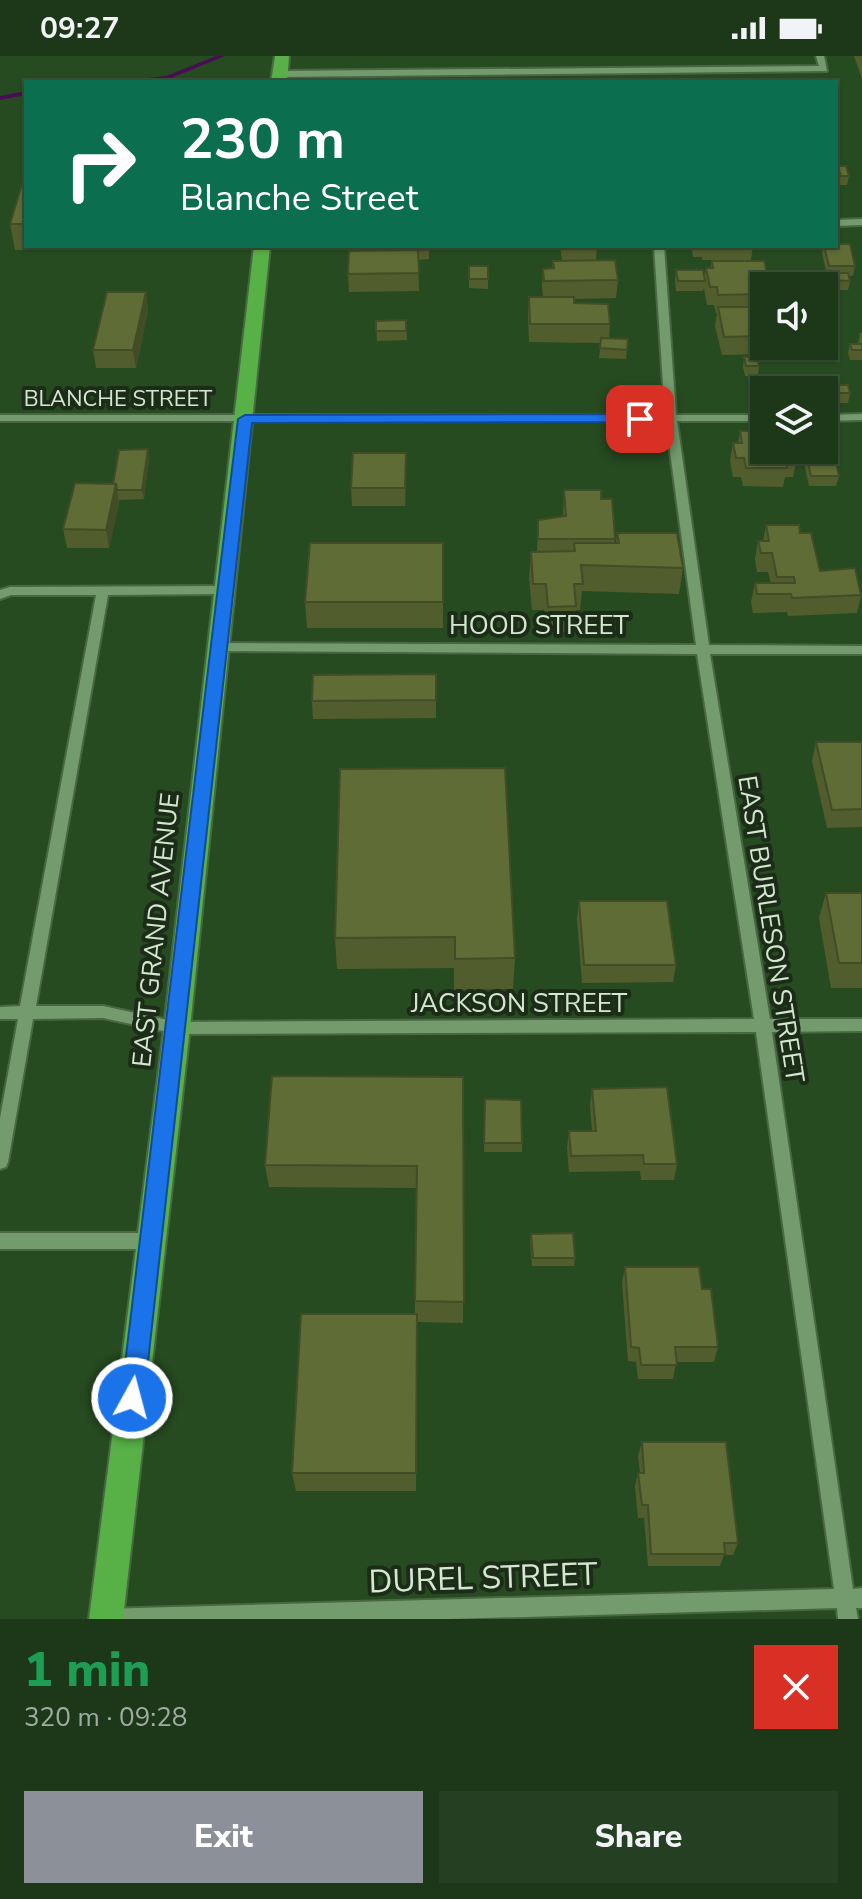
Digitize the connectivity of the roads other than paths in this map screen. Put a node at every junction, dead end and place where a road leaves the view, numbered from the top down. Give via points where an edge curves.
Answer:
1 (282, 56) edge
2 (820, 56) edge
3 (279, 78) edge
4 (862, 222) edge
5 (838, 223) edge
6 (262, 248) edge
7 (659, 248) edge
8 (862, 417) edge
9 (0, 418) edge
10 (750, 418) edge
11 (838, 418) edge
12 (245, 419) junction
13 (671, 419) junction
14 (223, 590) junction
15 (103, 591) junction
16 (0, 595) edge
17 (217, 647) junction
18 (703, 649) junction
19 (862, 650) edge
20 (0, 1013) edge
21 (27, 1013) junction
22 (763, 1025) junction
23 (862, 1025) edge
24 (177, 1028) junction
25 (0, 1162) edge
26 (0, 1241) edge
27 (151, 1241) junction
28 (853, 1598) edge
29 (104, 1619) edge
30 (848, 1619) edge

1 - 3 highway
2 - 3 street via 824,69
4 - 5 street
6 - 12 highway, EAST GRAND AVENUE
7 - 13 street, EAST BURLESON STREET
8 - 11 street
9 - 12 street, BLANCHE STREET
10 - 13 street, BLANCHE STREET
12 - 13 street, BLANCHE STREET
12 - 14 highway, EAST GRAND AVENUE
13 - 18 street, EAST BURLESON STREET
14 - 15 street
14 - 17 highway, EAST GRAND AVENUE
15 - 16 street
15 - 21 street
17 - 18 street, HOOD STREET
17 - 24 highway, EAST GRAND AVENUE
18 - 19 street, HOOD STREET
18 - 22 street, EAST BURLESON STREET
20 - 21 street, JACKSON STREET
21 - 24 street, JACKSON STREET via 103,1012
21 - 25 street
22 - 23 street, JACKSON STREET
22 - 24 street, JACKSON STREET
22 - 28 street, EAST BURLESON STREET
24 - 27 highway, EAST GRAND AVENUE
26 - 27 street
27 - 29 highway, EAST GRAND AVENUE
28 - 29 street, DUREL STREET
28 - 30 street, EAST BURLESON STREET

